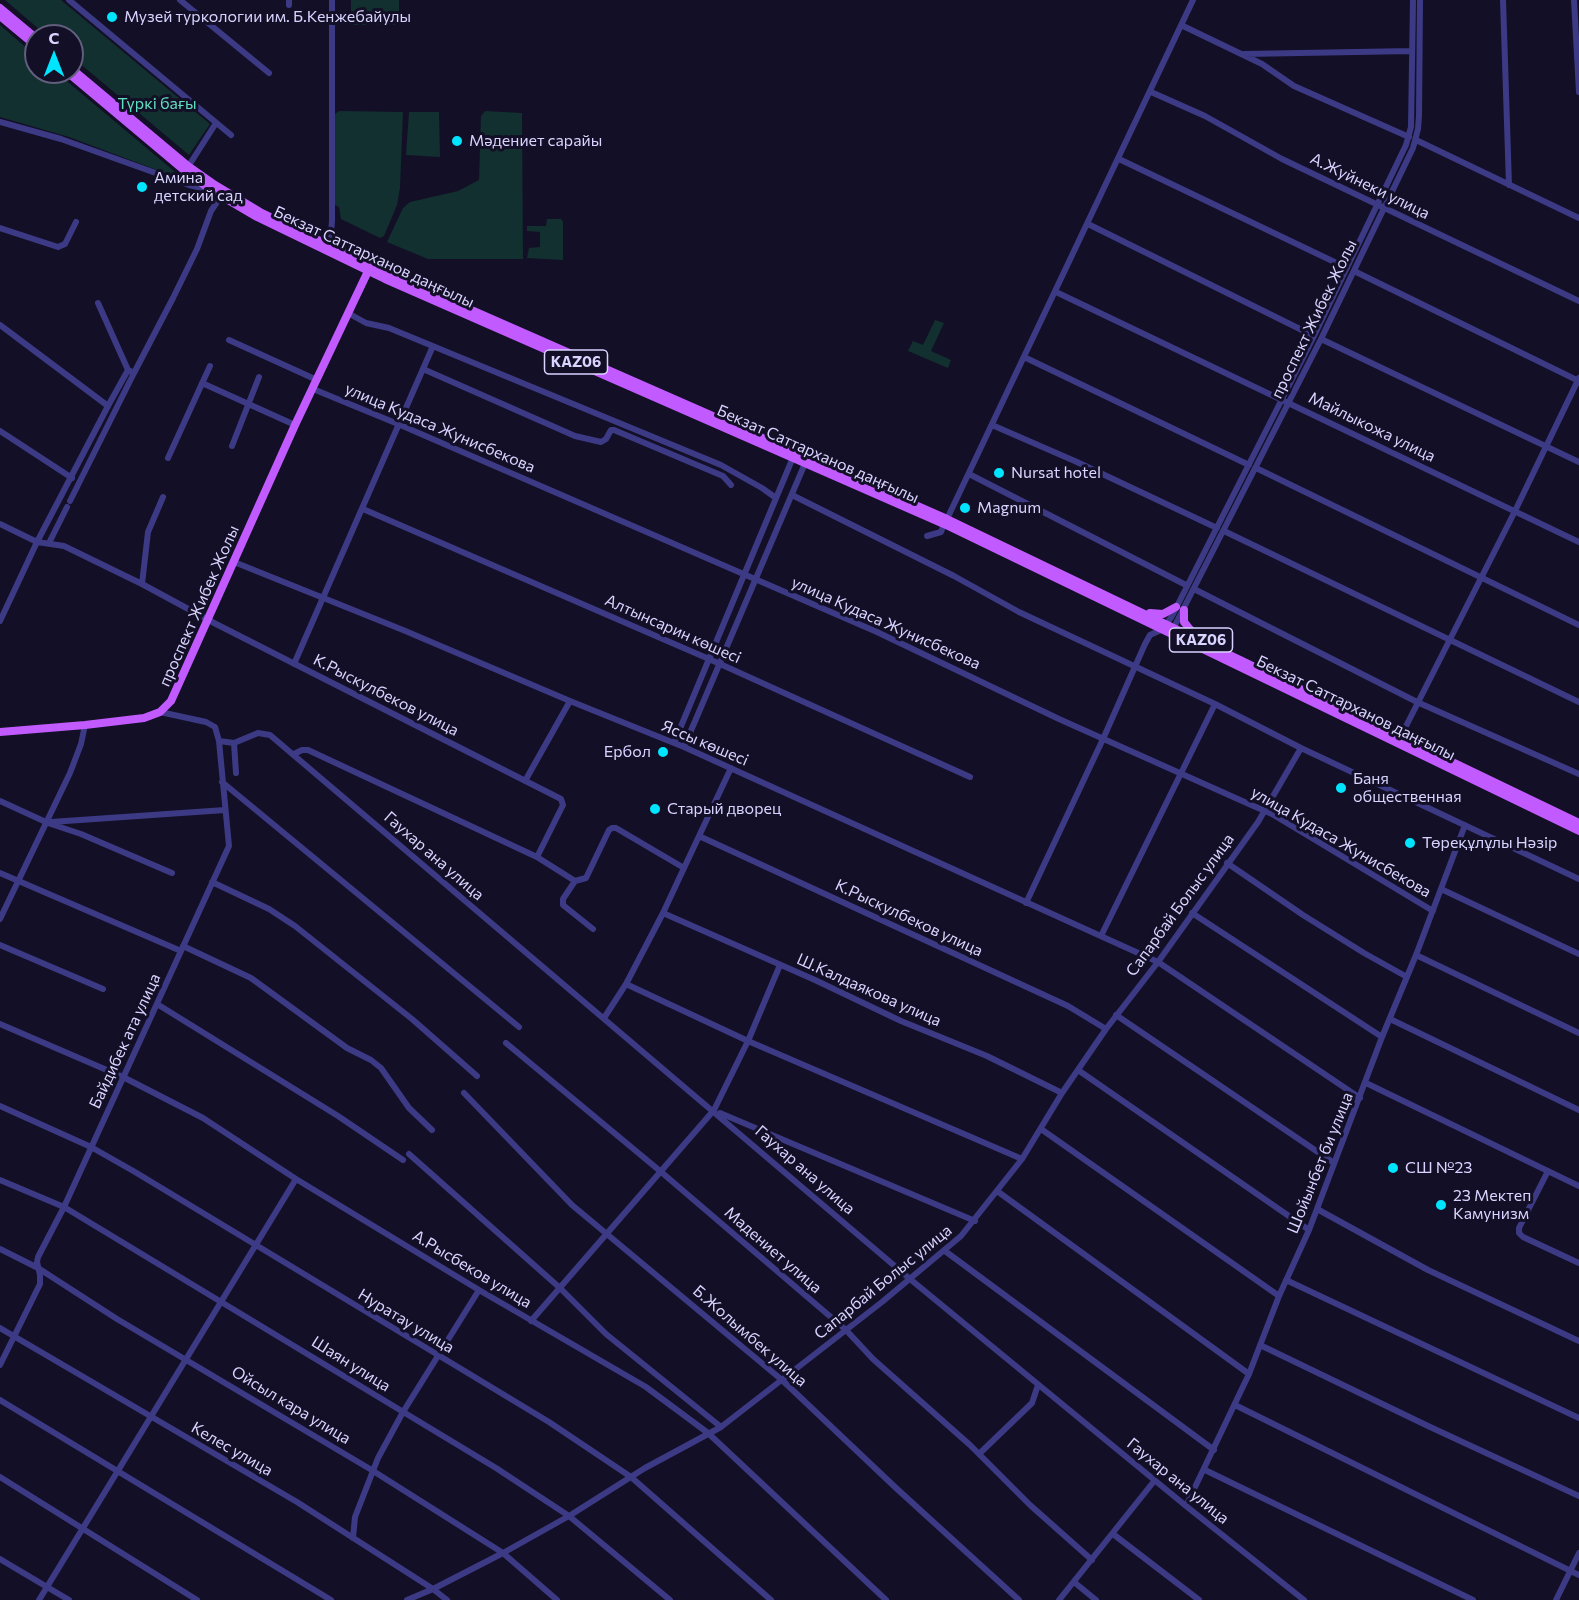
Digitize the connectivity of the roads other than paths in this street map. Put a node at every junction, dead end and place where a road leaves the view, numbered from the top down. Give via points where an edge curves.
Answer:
1 (69, 0) edge
2 (180, 0) edge
3 (332, 0) edge
4 (1193, 0) edge
5 (1413, 0) edge
6 (1420, 0) edge
7 (1503, 0) edge
8 (1574, 0) edge
9 (0, 8) edge
10 (0, 16) edge
11 (1181, 25) junction
12 (24, 29) edge
13 (24, 36) edge
14 (1412, 51) junction
15 (1240, 54) junction
16 (269, 73) dead end
17 (84, 79) edge
18 (82, 84) edge
19 (1151, 92) junction
20 (1579, 92) edge
21 (0, 122) edge
22 (216, 123) junction
23 (231, 135) dead end
24 (1412, 139) junction
25 (1119, 159) junction
26 (187, 169) junction
27 (179, 181) junction
28 (1509, 185) junction
29 (211, 190) junction
30 (221, 196) junction
31 (1381, 206) junction
32 (1579, 218) edge
33 (76, 222) dead end
34 (1088, 224) junction
35 (0, 228) edge
36 (330, 245) junction
37 (369, 268) junction
38 (1347, 268) junction
39 (1354, 271) junction
40 (1056, 292) junction
41 (1579, 301) edge
42 (98, 303) dead end
43 (348, 314) junction
44 (0, 325) edge
45 (1318, 337) junction
46 (229, 340) dead end
47 (433, 346) junction
48 (1024, 357) junction
49 (210, 366) dead end
50 (423, 369) junction
51 (131, 372) junction
52 (259, 377) dead end
53 (317, 380) junction
54 (1579, 380) edge
55 (202, 383) junction
56 (313, 389) junction
57 (1285, 400) junction
58 (249, 404) junction
59 (108, 406) junction
60 (398, 424) junction
61 (295, 425) junction
62 (992, 425) junction
63 (0, 432) edge
64 (232, 446) dead end
65 (1545, 446) junction
66 (795, 454) junction
67 (168, 458) dead end
68 (807, 460) junction
69 (1579, 462) edge
70 (1252, 466) junction
71 (969, 474) junction
72 (72, 478) junction
73 (731, 485) dead end
74 (792, 495) junction
75 (163, 497) dead end
76 (776, 498) junction
77 (363, 509) junction
78 (1515, 512) junction
79 (946, 522) junction
80 (0, 524) edge
81 (1220, 529) junction
82 (927, 536) dead end
83 (38, 542) junction
84 (1579, 542) edge
85 (49, 543) junction
86 (234, 562) junction
87 (745, 574) junction
88 (1481, 577) junction
89 (756, 579) junction
90 (142, 584) junction
91 (1186, 585) junction
92 (1194, 589) junction
93 (323, 597) junction
94 (1180, 608) junction
95 (1142, 612) junction
96 (208, 619) junction
97 (0, 621) edge
98 (1579, 625) edge
99 (1166, 629) junction
100 (1449, 639) junction
101 (1205, 645) junction
102 (709, 659) junction
103 (294, 664) junction
104 (719, 665) junction
105 (1134, 667) junction
106 (570, 701) junction
107 (1417, 702) junction
108 (1579, 702) edge
109 (1215, 704) junction
110 (160, 712) junction
111 (84, 725) junction
112 (0, 732) edge
113 (1103, 739) junction
114 (1399, 740) junction
115 (219, 741) junction
116 (674, 743) junction
117 (234, 744) junction
118 (684, 747) junction
119 (1301, 748) junction
120 (294, 754) junction
121 (1441, 761) junction
122 (731, 768) junction
123 (236, 773) dead end
124 (1181, 773) junction
125 (1579, 774) edge
126 (970, 777) dead end
127 (525, 781) junction
128 (222, 782) junction
129 (0, 801) edge
130 (225, 810) junction
131 (1264, 811) junction
132 (48, 823) junction
133 (1579, 823) edge
134 (1465, 825) junction
135 (1579, 831) edge
136 (699, 836) junction
137 (537, 857) junction
138 (1227, 863) junction
139 (684, 868) junction
140 (0, 873) edge
141 (172, 873) dead end
142 (1579, 879) edge
143 (19, 881) junction
144 (575, 881) junction
145 (212, 882) junction
146 (1442, 889) junction
147 (1026, 903) junction
148 (1433, 911) junction
149 (1192, 913) junction
150 (663, 914) junction
151 (0, 919) edge
152 (593, 929) dead end
153 (1101, 936) junction
154 (0, 945) edge
155 (182, 949) junction
156 (1579, 954) edge
157 (1416, 955) junction
158 (1158, 962) junction
159 (780, 965) junction
160 (1407, 977) junction
161 (626, 984) junction
162 (103, 989) dead end
163 (157, 1004) junction
164 (1116, 1015) junction
165 (604, 1018) junction
166 (1390, 1019) junction
167 (0, 1024) edge
168 (519, 1027) dead end
169 (1106, 1029) junction
170 (1579, 1033) edge
171 (1382, 1038) junction
172 (748, 1041) junction
173 (506, 1043) dead end
174 (1078, 1070) junction
175 (477, 1076) dead end
176 (123, 1077) junction
177 (1366, 1083) junction
178 (1062, 1093) junction
179 (464, 1094) dead end
180 (1360, 1098) junction
181 (0, 1106) edge
182 (714, 1110) junction
183 (1579, 1110) edge
184 (1041, 1129) junction
185 (432, 1130) dead end
186 (91, 1147) junction
187 (409, 1154) dead end
188 (1022, 1159) junction
189 (403, 1160) dead end
190 (1334, 1163) junction
191 (660, 1171) junction
192 (1548, 1171) junction
193 (0, 1179) edge
194 (296, 1179) junction
195 (1579, 1186) edge
196 (997, 1191) junction
197 (64, 1207) junction
198 (1317, 1209) junction
199 (975, 1221) junction
200 (1309, 1230) junction
201 (607, 1234) junction
202 (256, 1246) junction
203 (0, 1249) edge
204 (945, 1251) junction
205 (1579, 1263) edge
206 (38, 1268) junction
207 (910, 1279) junction
208 (1286, 1280) junction
209 (560, 1288) junction
210 (479, 1290) junction
211 (1279, 1296) junction
212 (222, 1302) junction
213 (531, 1321) junction
214 (0, 1328) edge
215 (846, 1330) junction
216 (13, 1335) junction
217 (1579, 1341) edge
218 (1260, 1344) junction
219 (438, 1355) junction
220 (187, 1359) junction
221 (0, 1365) edge
222 (1249, 1374) junction
223 (782, 1380) junction
224 (1038, 1385) junction
225 (0, 1400) edge
226 (1235, 1405) junction
227 (403, 1412) junction
228 (151, 1418) junction
229 (1579, 1418) edge
230 (721, 1426) junction
231 (708, 1433) junction
232 (1214, 1450) junction
233 (979, 1454) junction
234 (373, 1470) junction
235 (1204, 1470) junction
236 (118, 1472) junction
237 (0, 1477) edge
238 (631, 1477) junction
239 (1155, 1480) junction
240 (1579, 1496) edge
241 (1186, 1506) junction
242 (569, 1516) junction
243 (84, 1528) junction
244 (1113, 1534) junction
245 (353, 1538) junction
246 (502, 1552) junction
247 (1579, 1553) edge
248 (0, 1559) edge
249 (1092, 1560) junction
250 (1570, 1570) junction
251 (1579, 1575) edge
252 (1074, 1582) junction
253 (48, 1587) junction
254 (434, 1589) junction
255 (549, 1593) junction
256 (1301, 1598) edge
257 (39, 1600) edge
258 (69, 1600) edge
259 (197, 1600) edge
260 (331, 1600) edge
261 (406, 1600) edge
262 (447, 1600) edge
263 (544, 1600) edge
264 (557, 1600) edge
265 (670, 1600) edge
266 (771, 1600) edge
267 (886, 1600) edge
268 (1019, 1600) edge
269 (1059, 1600) edge
270 (1096, 1600) edge
271 (1199, 1600) edge
272 (1309, 1600) edge
273 (1473, 1600) edge
274 (1556, 1600) edge

1 - 22 street
2 - 16 street
3 - 36 street
4 - 11 street
5 - 14 street, проспект Жибек Жолы
6 - 24 street, проспект Жибек Жолы via 1419,116
7 - 28 street
8 - 20 street
9 - 12 main road
10 - 13 main road
11 - 15 street
11 - 19 street
14 - 15 street
14 - 24 street, проспект Жибек Жолы
15 - 24 street via 1294,86
17 - 26 main road, Бекзат Саттарханов даңғылы / KАZ06
18 - 26 main road, Бекзат Саттарханов даңғылы / KАZ06
19 - 25 street
19 - 31 street, А.Жуйнеки улица
21 - 27 street
22 - 23 street
22 - 26 street
24 - 28 street
24 - 31 street, проспект Жибек Жолы
25 - 34 street
25 - 38 street
26 - 27 street
26 - 29 main road, Бекзат Саттарханов даңғылы / KАZ06
26 - 36 main road, Бекзат Саттарханов даңғылы / KАZ06 via 252,207
27 - 29 street
28 - 32 street
29 - 30 main road, Бекзат Саттарханов даңғылы / KАZ06
30 - 37 main road, Бекзат Саттарханов даңғылы / KАZ06 via 257,217
30 - 51 street via 173,298
31 - 38 street, проспект Жибек Жолы
31 - 39 street, проспект Жибек Жолы
31 - 41 street, А.Жуйнеки улица
33 - 35 street via 65,244 58,247
34 - 40 street
34 - 45 street
36 - 37 main road, Бекзат Саттарханов даңғылы / KАZ06
37 - 43 main road, проспект Жибек Жолы
37 - 66 main road, Бекзат Саттарханов даңғылы / KАZ06
38 - 45 street, проспект Жибек Жолы
39 - 45 street, проспект Жибек Жолы
39 - 54 street
40 - 48 street
40 - 57 street, Майлыкожа улица
42 - 51 street
43 - 47 street
43 - 53 main road, проспект Жибек Жолы
44 - 59 street
45 - 57 street, проспект Жибек Жолы
45 - 65 street
46 - 53 street
47 - 50 street
47 - 76 street via 721,465
48 - 62 street
48 - 70 street
49 - 55 street
50 - 60 street
50 - 73 street via 575,436 601,442 614,430 723,476
51 - 59 street
51 - 85 street
52 - 58 street
53 - 56 main road, проспект Жибек Жолы
54 - 65 street
55 - 58 street
55 - 67 street
56 - 60 street, улица Кудаса Жунисбекова
56 - 61 main road, проспект Жибек Жолы
57 - 70 street, проспект Жибек Жолы
57 - 78 street, Майлыкожа улица
58 - 61 street
58 - 64 street
59 - 72 street
60 - 77 street
60 - 87 street, улица Кудаса Жунисбекова
61 - 86 main road, проспект Жибек Жолы
62 - 71 street
62 - 81 street
63 - 72 street
65 - 69 street
65 - 78 street
66 - 68 main road, Бекзат Саттарханов даңғылы / KАZ06
66 - 76 street
68 - 74 street
68 - 79 main road, Бекзат Саттарханов даңғылы / KАZ06
70 - 81 street, проспект Жибек Жолы
70 - 88 street
71 - 79 street
71 - 91 street
72 - 83 street
74 - 89 street
74 - 105 street
75 - 90 street via 148,532
76 - 87 street
77 - 93 street
77 - 102 street, Алтынсарин көшесі
78 - 84 street, Майлыкожа улица
78 - 88 street
79 - 82 street via 941,532
79 - 95 main road, Бекзат Саттарханов даңғылы / KАZ06
79 - 99 main road, Бекзат Саттарханов даңғылы / KАZ06
80 - 83 street, К.Рыскулбеков улица
81 - 91 street, проспект Жибек Жолы
81 - 92 street, проспект Жибек Жолы
81 - 100 street
83 - 85 street, К.Рыскулбеков улица
83 - 97 street
85 - 90 street, К.Рыскулбеков улица via 64,546
86 - 93 street, Яссы көшесі
86 - 96 main road, проспект Жибек Жолы
87 - 89 street, улица Кудаса Жунисбекова
87 - 102 street
88 - 98 street
88 - 100 street
89 - 104 street
89 - 113 street, улица Кудаса Жунисбекова
90 - 96 street, К.Рыскулбеков улица
91 - 94 street, проспект Жибек Жолы
92 - 94 street, проспект Жибек Жолы
92 - 107 street
93 - 103 street
93 - 106 street, Яссы көшесі
94 - 95 main road via 1163,614
94 - 99 street, проспект Жибек Жолы
94 - 101 main road via 1185,625
95 - 99 main road, Бекзат Саттарханов даңғылы / KАZ06
96 - 103 street, К.Рыскулбеков улица
96 - 110 main road, проспект Жибек Жолы via 171,701
99 - 101 main road, Бекзат Саттарханов даңғылы / KАZ06
99 - 105 street, проспект Жибек Жолы via 1149,634
100 - 107 street
100 - 108 street
101 - 114 main road, Бекзат Саттарханов даңғылы / KАZ06
102 - 104 street, Алтынсарин көшесі
102 - 116 street
103 - 127 street, К.Рыскулбеков улица
104 - 118 street
104 - 126 street, Алтынсарин көшесі
105 - 109 street
105 - 113 street, проспект Жибек Жолы
106 - 116 street, Яссы көшесі
106 - 127 street
107 - 114 street
107 - 125 street
109 - 119 street
109 - 124 street
110 - 111 main road via 144,718
110 - 115 street via 206,722 215,727
111 - 112 main road
111 - 132 street via 74,764
113 - 124 street, улица Кудаса Жунисбекова
113 - 147 street, проспект Жибек Жолы
114 - 121 main road, Бекзат Саттарханов даңғылы / KАZ06
115 - 117 street
115 - 128 street, Байдибек ата улица
116 - 118 street, Яссы көшесі
117 - 120 street, Гаухар ана улица via 267,734
117 - 123 street
118 - 122 street, Яссы көшесі
119 - 131 street, Сапарбай Болыс улица
119 - 134 street
120 - 137 street via 308,750
120 - 165 street, Гаухар ана улица
121 - 133 main road, Бекзат Саттарханов даңғылы / KАZ06
121 - 135 main road, Бекзат Саттарханов даңғылы / KАZ06
122 - 136 street
122 - 147 street, Яссы көшесі
124 - 131 street, улица Кудаса Жунисбекова
124 - 153 street
127 - 137 street, К.Рыскулбеков улица via 563,802
128 - 130 street, Байдибек ата улица
128 - 168 street
129 - 132 street
130 - 132 street
130 - 145 street, Байдибек ата улица via 229,846
131 - 138 street, Сапарбай Болыс улица
131 - 148 street, улица Кудаса Жунисбекова
132 - 141 street
132 - 143 street
134 - 142 street
134 - 146 street, Шойынбет би улица
136 - 139 street
136 - 169 street, К.Рыскулбеков улица via 1068,1006
137 - 144 street
138 - 149 street, Сапарбай Болыс улица
138 - 160 street
139 - 144 street via 616,828 609,830 586,878
139 - 150 street
140 - 143 street
143 - 151 street
143 - 155 street
144 - 152 street via 563,899 564,905
145 - 155 street, Байдибек ата улица
145 - 175 street via 295,926
146 - 148 street, Шойынбет би улица
146 - 156 street
147 - 153 street, Яссы көшесі
148 - 157 street, Шойынбет би улица
149 - 158 street, Сапарбай Болыс улица
149 - 171 street
150 - 159 street, Ш.Калдаякова улица
150 - 161 street
153 - 158 street, Яссы көшесі
154 - 162 street
155 - 163 street, Байдибек ата улица
155 - 185 street via 251,978 346,1047 371,1060
157 - 160 street, Шойынбет би улица
157 - 170 street
158 - 164 street, Сапарбай Болыс улица
158 - 180 street, Яссы көшесі
159 - 172 street
159 - 178 street, Ш.Калдаякова улица
160 - 166 street, Шойынбет би улица
161 - 165 street
161 - 172 street
163 - 176 street, Байдибек ата улица
163 - 189 street
164 - 169 street, Сапарбай Болыс улица
164 - 190 street
165 - 182 street, Гаухар ана улица
166 - 171 street, Шойынбет би улица
166 - 183 street
167 - 176 street, А.Рысбеков улица
169 - 174 street, Сапарбай Болыс улица
171 - 177 street, Шойынбет би улица
172 - 182 street
172 - 188 street
173 - 191 street, Мадениет улица
174 - 178 street, Сапарбай Болыс улица
174 - 200 street
176 - 186 street, Байдибек ата улица
176 - 194 street, А.Рысбеков улица via 203,1118
177 - 180 street, Шойынбет би улица
177 - 192 street
178 - 184 street, Сапарбай Болыс улица
179 - 201 street, Б.Жолымбек улица via 572,1205
180 - 190 street, Шойынбет би улица
181 - 186 street, Нуратау улица
182 - 191 street
182 - 199 street
182 - 207 street, Гаухар ана улица
184 - 188 street, Сапарбай Болыс улица
184 - 211 street
186 - 197 street, Байдибек ата улица
186 - 202 street, Нуратау улица
187 - 209 street
188 - 196 street, Сапарбай Болыс улица
190 - 198 street, Шойынбет би улица
191 - 201 street
191 - 215 street, Мадениет улица
192 - 195 street
192 - 205 street via 1520,1233
193 - 197 street, Шаян улица
194 - 202 street
194 - 210 street, А.Рысбеков улица
196 - 199 street, Сапарбай Болыс улица
196 - 222 street
197 - 206 street, Байдибек ата улица via 38,1257
197 - 212 street, Шаян улица
198 - 200 street, Шойынбет би улица
198 - 217 street via 1428,1270
199 - 204 street, Сапарбай Болыс улица
200 - 208 street, Шойынбет би улица
201 - 209 street
201 - 223 street, Б.Жолымбек улица
202 - 212 street
202 - 219 street, Нуратау улица
203 - 206 street, Ойсыл кара улица
204 - 207 street, Сапарбай Болыс улица
204 - 232 street
206 - 216 street, Байдибек ата улица via 40,1284
206 - 220 street, Ойсыл кара улица
207 - 215 street, Сапарбай Болыс улица
207 - 224 street, Гаухар ана улица
208 - 211 street, Шойынбет би улица
208 - 229 street
209 - 213 street
209 - 230 street via 606,1334
210 - 213 street, А.Рысбеков улица
210 - 219 street
211 - 218 street, Шойынбет би улица
212 - 220 street
212 - 227 street, Шаян улица
213 - 231 street, А.Рысбеков улица via 646,1387
214 - 216 street, Келес улица
215 - 223 street, Сапарбай Болыс улица
215 - 233 street, Мадениет улица
216 - 221 street, Байдибек ата улица
216 - 228 street, Келес улица
218 - 222 street, Шойынбет би улица
218 - 240 street
219 - 227 street
219 - 238 street, Нуратау улица
220 - 228 street
220 - 234 street, Ойсыл кара улица
222 - 226 street, Шойынбет би улица
223 - 230 street, Сапарбай Болыс улица
223 - 268 street, Б.Жолымбек улица
224 - 233 street via 1032,1403
224 - 239 street, Гаухар ана улица
225 - 236 street
226 - 232 street, Шойынбет би улица
226 - 250 street
227 - 234 street
227 - 242 street, Шаян улица
228 - 236 street
228 - 245 street, Келес улица
230 - 231 street, Сапарбай Болыс улица
231 - 238 street, Сапарбай Болыс улица
231 - 267 street, А.Рысбеков улица
232 - 235 street, Шойынбет би улица
233 - 249 street, Мадениет улица
234 - 245 street via 355,1517
234 - 246 street, Ойсыл кара улица
235 - 241 street, Шойынбет би улица
235 - 273 street
236 - 243 street
236 - 260 street
237 - 243 street
238 - 242 street, Сапарбай Болыс улица
238 - 266 street, Нуратау улица
239 - 241 street, Гаухар ана улица
239 - 244 street
241 - 256 street, Гаухар ана улица
242 - 246 street, Сапарбай Болыс улица
242 - 265 street, Шаян улица
243 - 253 street
243 - 259 street
244 - 249 street
244 - 271 street
245 - 254 street, Келес улица
246 - 254 street, Сапарбай Болыс улица
246 - 255 street, Ойсыл кара улица
247 - 250 street
248 - 253 street
249 - 252 street
250 - 251 street
250 - 274 street
252 - 269 street
252 - 270 street
253 - 257 street
253 - 258 street
254 - 261 street, Сапарбай Болыс улица
254 - 262 street, Келес улица
255 - 263 street
255 - 264 street, Ойсыл кара улица
256 - 272 street, Гаухар ана улица

